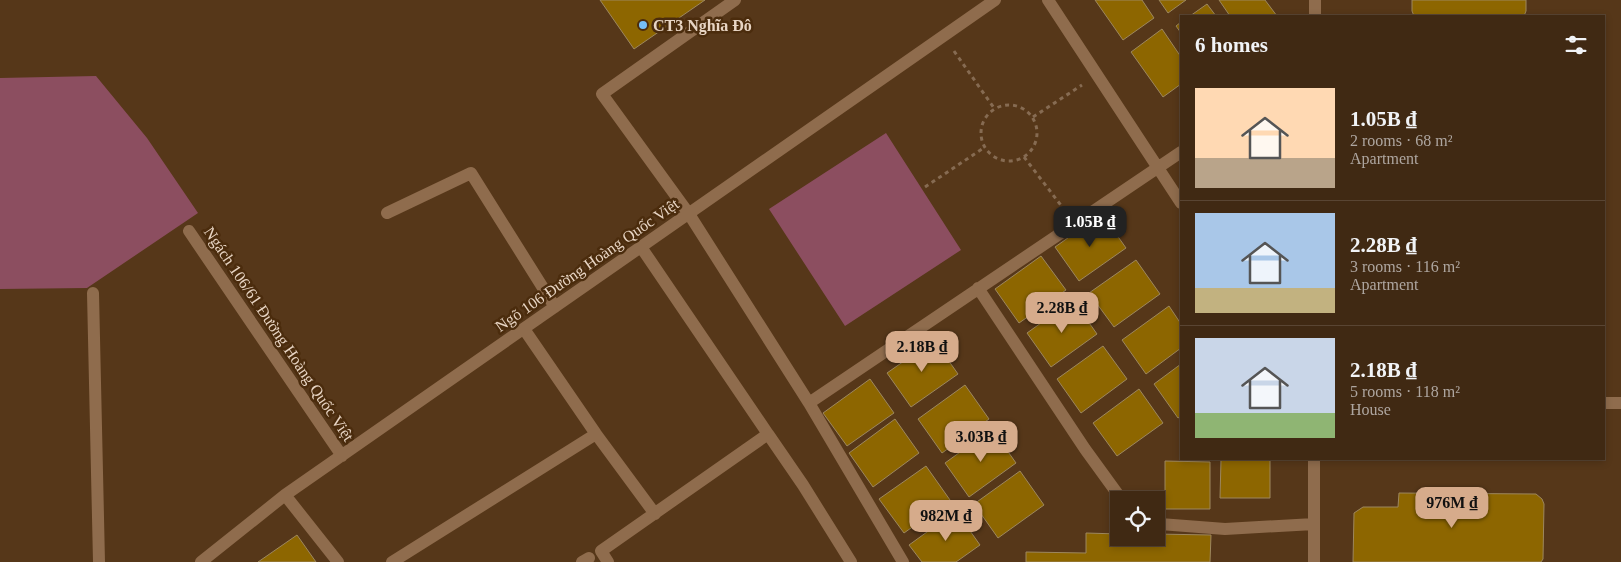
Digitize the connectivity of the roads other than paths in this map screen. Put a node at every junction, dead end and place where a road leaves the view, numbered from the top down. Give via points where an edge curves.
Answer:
1 (735, 0) edge
2 (996, 0) edge
3 (1048, 0) edge
4 (1315, 0) edge
5 (1315, 15) edge
6 (1180, 153) edge
7 (1157, 167) junction
8 (1180, 202) edge
9 (387, 213) dead end
10 (689, 214) junction
11 (189, 231) dead end
12 (641, 247) junction
13 (978, 288) junction
14 (93, 293) dead end
15 (554, 307) junction
16 (524, 328) junction
17 (809, 403) junction
18 (1605, 403) edge
19 (1621, 404) edge
20 (596, 434) junction
21 (768, 434) junction
22 (342, 456) junction
23 (1314, 460) edge
24 (1115, 491) edge
25 (285, 496) junction
26 (655, 514) junction
27 (1165, 524) edge
28 (1314, 524) junction
29 (99, 562) edge
30 (201, 562) edge
31 (338, 562) edge
32 (392, 562) edge
33 (608, 562) edge
34 (851, 562) edge
35 (903, 562) edge
36 (1314, 562) edge

1 - 10 street via 602,94
2 - 10 street, Ngõ 106 Đường Hoàng Quốc Việt
3 - 7 street
4 - 5 street
6 - 7 street
7 - 8 street
7 - 13 street
9 - 15 street via 471,173
10 - 12 street, Ngõ 106 Đường Hoàng Quốc Việt
10 - 17 street
11 - 22 street, Ngách 106/61 Đường Hoàng Quốc Việt
12 - 15 street, Ngõ 106 Đường Hoàng Quốc Việt
12 - 21 street
13 - 17 street
13 - 24 street
14 - 29 street
15 - 16 street, Ngõ 106 Đường Hoàng Quốc Việt
16 - 20 street
16 - 22 street, Ngõ 106 Đường Hoàng Quốc Việt
17 - 35 street
18 - 19 street
20 - 26 street
20 - 32 street
21 - 26 street
21 - 34 street
22 - 25 street, Ngõ 106 Đường Hoàng Quốc Việt
23 - 28 street
25 - 30 street, Ngõ 106 Đường Hoàng Quốc Việt
25 - 31 street
26 - 33 street via 601,551
27 - 28 street via 1225,529
28 - 36 street

